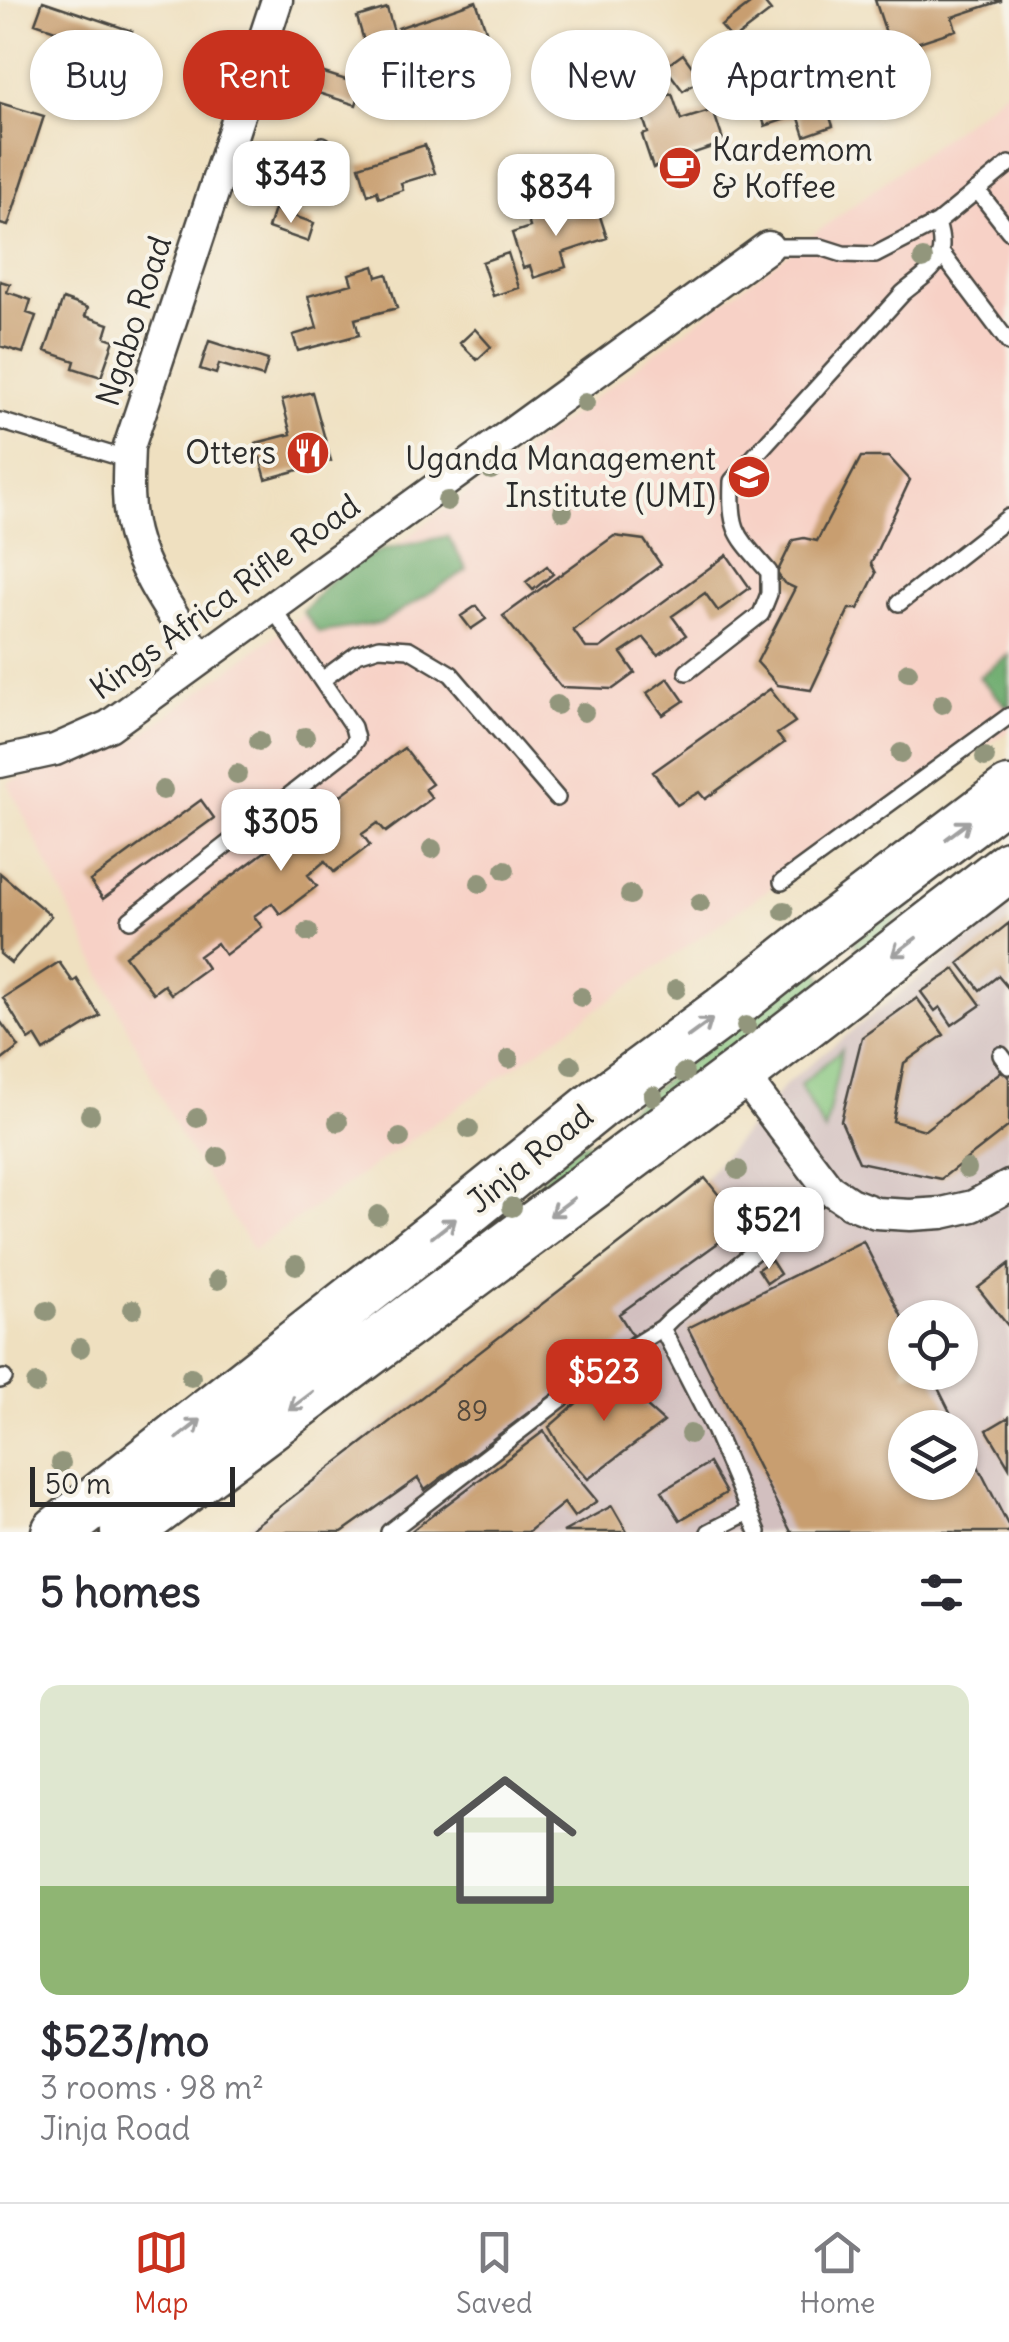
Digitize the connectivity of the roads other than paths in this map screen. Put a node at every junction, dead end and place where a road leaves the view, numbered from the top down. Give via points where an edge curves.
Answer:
1 (276, 0) edge
2 (324, 145) dead end
3 (226, 155) junction
4 (1009, 164) edge
5 (978, 190) junction
6 (938, 224) junction
7 (1009, 231) edge
8 (768, 246) joint
9 (942, 254) junction
10 (1009, 343) edge
11 (0, 421) edge
12 (129, 460) junction
13 (1009, 517) edge
14 (899, 603) dead end
15 (272, 607) junction
16 (200, 658) junction
17 (687, 672) dead end
18 (322, 680) junction
19 (1009, 716) edge
20 (0, 762) edge
21 (1009, 792) edge
22 (557, 798) dead end
23 (1009, 866) edge
24 (782, 882) dead end
25 (130, 920) dead end
26 (803, 948) junction
27 (842, 994) junction
28 (741, 1074) junction
29 (597, 1105) junction
30 (638, 1151) junction
31 (1009, 1186) edge
32 (829, 1189) junction
33 (662, 1328) junction
34 (748, 1512) junction
35 (57, 1532) edge
36 (126, 1532) edge
37 (389, 1532) edge
38 (708, 1532) edge
39 (758, 1532) edge

1 - 3 street, Ngabo Road
2 - 3 lane via 312,180
3 - 12 street, Ngabo Road
4 - 5 lane
5 - 6 lane
5 - 7 lane
6 - 8 lane via 875,255
6 - 9 lane
8 - 15 street, Kings Africa Rifle Road
9 - 10 lane
9 - 17 lane via 732,481 737,536 769,572 769,594 761,614
11 - 12 lane
12 - 16 street, Ngabo Road via 133,534
13 - 14 lane
15 - 16 street, Kings Africa Rifle Road
15 - 18 lane
16 - 20 street, Kings Africa Rifle Road via 109,726 56,750
18 - 22 lane via 357,654 410,649 451,674
18 - 25 lane via 353,727 350,748
19 - 24 lane
26 -> 21 highway, Jinja Road
23 -> 27 highway, Jinja Road
26 - 27 highway via 826,958
29 -> 26 highway, Jinja Road
27 - 28 highway, Jinja Road
28 - 30 highway, Jinja Road
28 - 32 street
29 - 30 highway via 610,1144
35 -> 29 highway, Jinja Road
30 -> 36 highway, Jinja Road
31 - 32 street via 974,1206 910,1215 876,1213
32 - 33 lane
33 - 34 lane
33 - 37 lane
34 - 38 lane
34 - 39 lane

